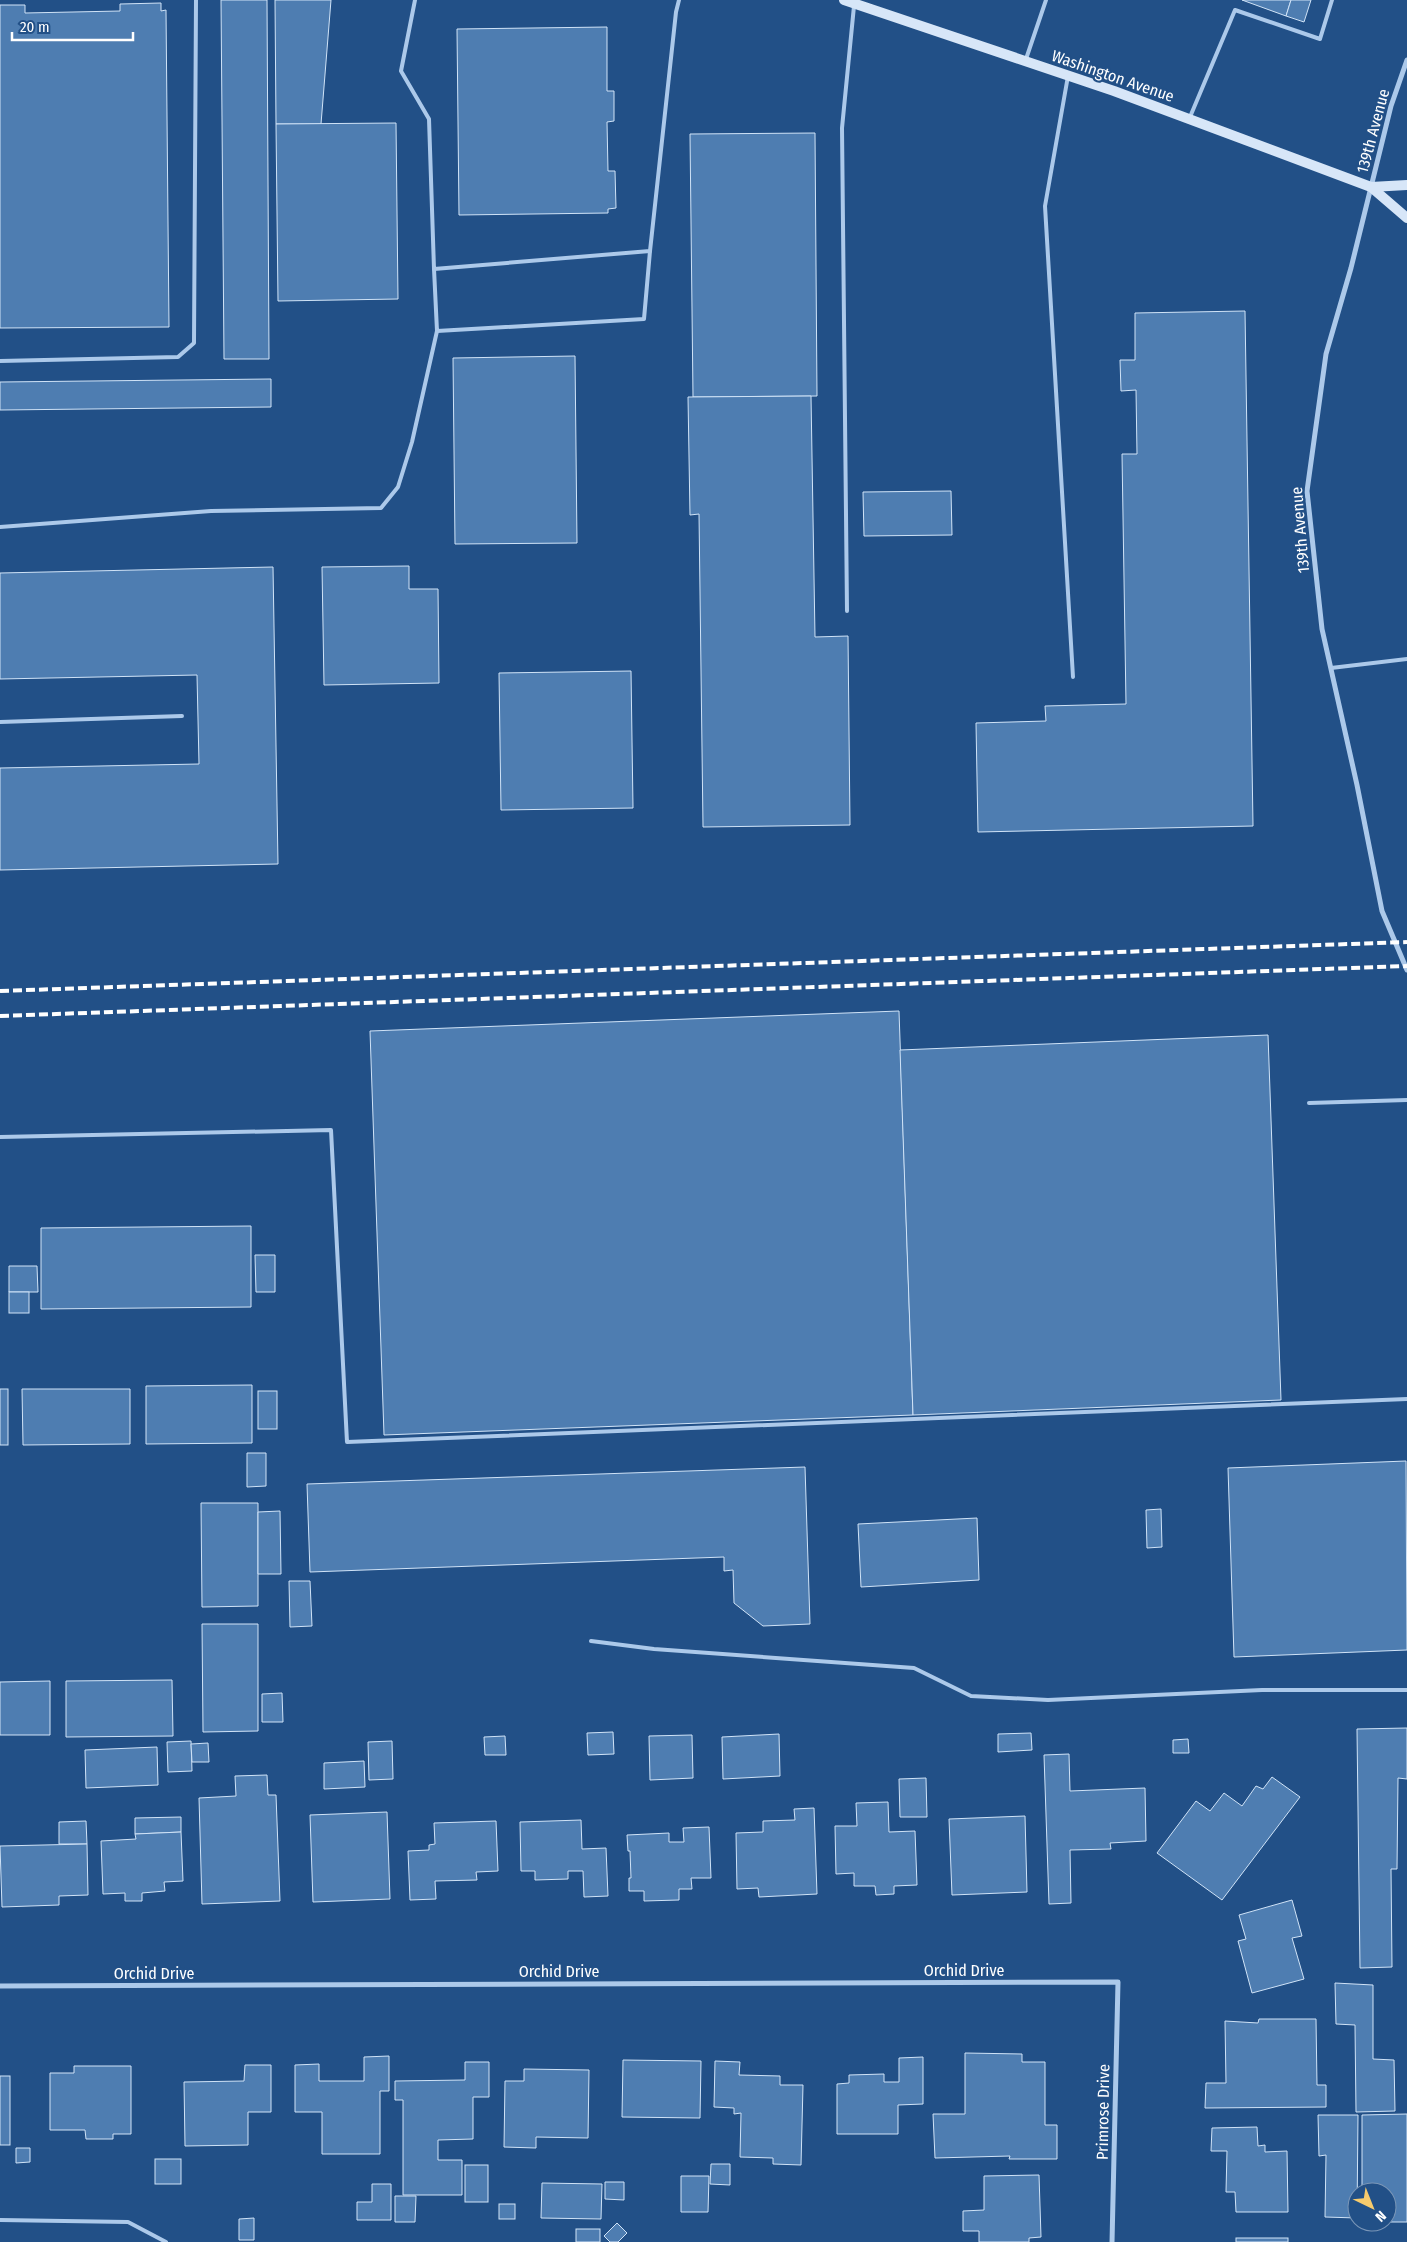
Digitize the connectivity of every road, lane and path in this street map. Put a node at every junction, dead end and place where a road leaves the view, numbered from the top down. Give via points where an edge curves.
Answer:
1 (196, 0) edge
2 (415, 0) edge
3 (679, 0) edge
4 (844, 0) edge
5 (1046, 0) edge
6 (1332, 0) edge
7 (854, 4) junction
8 (1407, 60) edge
9 (1026, 61) junction
10 (1068, 76) junction
11 (1190, 120) junction
12 (1407, 185) edge
13 (1371, 187) junction
14 (1407, 218) edge
15 (650, 251) junction
16 (434, 269) junction
17 (437, 331) junction
18 (0, 361) edge
19 (0, 527) edge
20 (847, 612) dead end
21 (1407, 659) edge
22 (1331, 668) junction
23 (1073, 677) dead end
24 (182, 716) dead end
25 (0, 722) edge
26 (1407, 970) edge
27 (1407, 1100) edge
28 (1309, 1103) dead end
29 (0, 1137) edge
30 (1407, 1399) edge
31 (591, 1641) dead end
32 (1407, 1690) edge
33 (1118, 1982) joint
34 (0, 1986) edge
35 (0, 2220) edge
36 (166, 2242) edge
37 (1112, 2242) edge

1 - 18 lane via 194,343 178,357
2 - 16 lane via 401,71 429,119
3 - 15 lane
4 - 7 main road, Washington Avenue
5 - 9 lane
6 - 11 lane via 1320,39 1235,10
7 - 9 main road, Washington Avenue
7 - 20 lane via 842,128
8 - 13 street, 139th Avenue via 1391,106
9 - 10 main road, Washington Avenue
10 - 11 main road, Washington Avenue
10 - 23 lane via 1045,206
11 - 13 main road, Washington Avenue
12 - 13 main road, Washington Avenue
13 - 14 main road, Washington Avenue
13 - 22 street, 139th Avenue via 1326,354 1307,491 1322,629
15 - 16 lane
15 - 17 lane via 644,319
16 - 17 lane
17 - 19 lane via 412,442 398,487 381,508 211,511
21 - 22 lane
22 - 26 street, 139th Avenue via 1382,911
24 - 25 lane
27 - 28 lane
29 - 30 lane via 331,1130 346,1442
31 - 32 lane via 654,1649 914,1668 971,1696 1048,1700 1262,1690
33 - 34 street, Orchid Drive
33 - 37 street, Primrose Drive
35 - 36 lane via 128,2222

